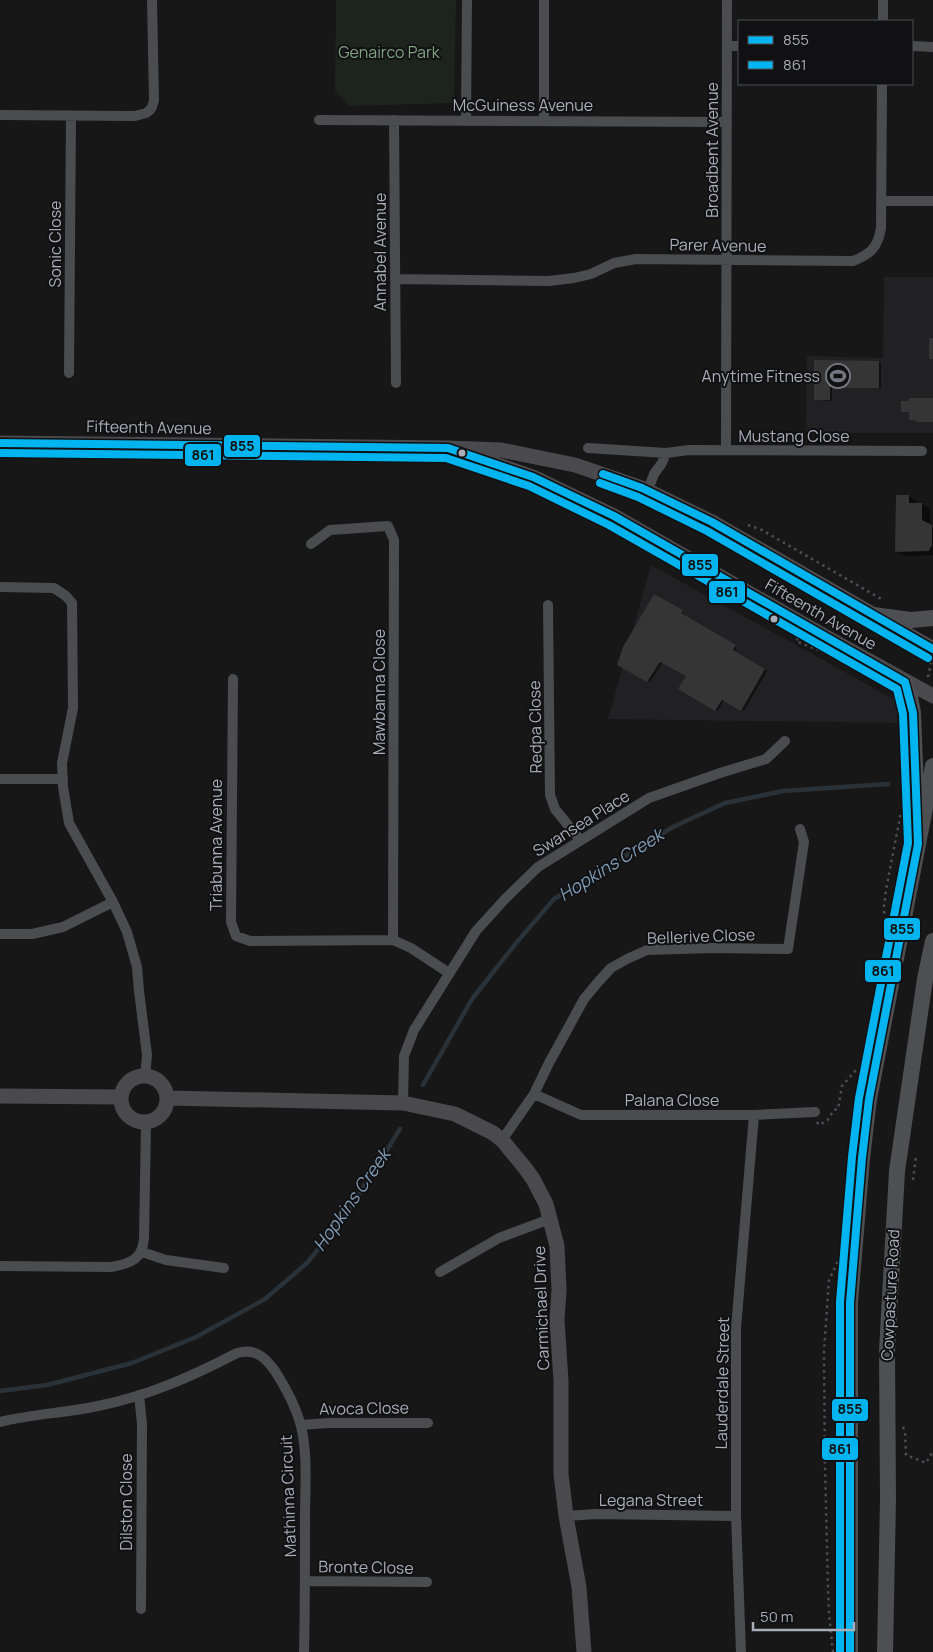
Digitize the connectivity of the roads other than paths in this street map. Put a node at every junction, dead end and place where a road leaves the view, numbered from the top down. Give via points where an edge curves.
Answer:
1 (152, 0) edge
2 (466, 0) edge
3 (544, 0) edge
4 (727, 0) edge
5 (883, 0) edge
6 (883, 20) edge
7 (727, 46) junction
8 (738, 46) edge
9 (913, 46) edge
10 (933, 47) edge
11 (882, 85) edge
12 (0, 115) edge
13 (71, 116) junction
14 (319, 120) dead end
15 (394, 120) junction
16 (466, 120) junction
17 (544, 120) junction
18 (727, 122) junction
19 (881, 201) junction
20 (933, 201) edge
21 (726, 260) junction
22 (395, 280) junction
23 (69, 373) dead end
24 (396, 383) dead end
25 (0, 443) edge
26 (448, 448) junction
27 (588, 448) dead end
28 (726, 450) junction
29 (922, 451) dead end
30 (666, 453) junction
31 (648, 490) junction
32 (311, 544) dead end
33 (0, 587) edge
34 (548, 604) dead end
35 (873, 615) junction
36 (933, 618) edge
37 (932, 654) edge
38 (233, 680) dead end
39 (905, 682) junction
40 (929, 694) edge
41 (785, 742) dead end
42 (933, 766) edge
43 (0, 779) edge
44 (62, 779) junction
45 (800, 829) dead end
46 (580, 840) junction
47 (918, 844) junction
48 (113, 902) junction
49 (0, 934) edge
50 (393, 940) junction
51 (933, 941) edge
52 (449, 974) junction
53 (144, 1076) junction
54 (534, 1094) junction
55 (0, 1096) edge
56 (120, 1097) junction
57 (167, 1098) junction
58 (403, 1103) junction
59 (815, 1112) road end
60 (754, 1114) junction
61 (146, 1122) junction
62 (502, 1140) junction
63 (550, 1219) junction
64 (142, 1252) junction
65 (0, 1266) edge
66 (224, 1268) dead end
67 (440, 1272) dead end
68 (139, 1395) junction
69 (0, 1422) edge
70 (428, 1423) dead end
71 (301, 1425) junction
72 (566, 1516) junction
73 (736, 1516) junction
74 (305, 1581) junction
75 (427, 1582) dead end
76 (141, 1608) dead end
77 (304, 1652) edge
78 (584, 1652) edge
79 (741, 1652) edge
80 (850, 1652) edge
81 (885, 1652) edge

1 - 13 street via 152,107 135,116
2 - 16 street
3 - 17 street
4 - 7 street, Broadbent Avenue
5 - 6 street
7 - 8 street
7 - 18 street, Broadbent Avenue
9 - 10 street
11 - 19 street, Parer Avenue
12 - 13 street
13 - 23 street, Sonic Close
14 - 15 street, McGuiness Avenue
15 - 16 street, McGuiness Avenue
15 - 22 street, Annabel Avenue
16 - 17 street, McGuiness Avenue
17 - 18 street, McGuiness Avenue
18 - 21 street, Broadbent Avenue
19 - 20 street
19 - 21 street, Parer Avenue via 879,238 865,256 853,261
21 - 22 street, Parer Avenue via 636,259 614,263 591,274 549,281
21 - 28 street, Broadbent Avenue
22 - 24 street, Annabel Avenue
25 - 26 main road, Fifteenth Avenue
26 - 31 main road, Fifteenth Avenue via 501,450 575,465
26 - 39 main road, Fifteenth Avenue via 533,477 614,516
27 - 30 street, Mustang Close
28 - 29 street, Mustang Close
28 - 30 street, Mustang Close
30 - 31 street
31 - 35 main road, Fifteenth Avenue via 712,522
32 - 50 street, Mawbanna Close via 330,530 388,526 394,540
33 - 44 street via 54,588 72,603 73,708
34 - 46 street, Redpa Close via 550,795 555,809
35 - 36 main road via 911,620
35 - 37 main road, Fifteenth Avenue
38 - 50 street, Triabunna Avenue via 231,922 236,936 250,940
39 - 40 main road, Fifteenth Avenue
39 - 47 main road via 913,713
41 - 46 street, Swansea Place via 766,759 649,798
42 - 47 main road
43 - 44 street
44 - 48 street via 69,823
45 - 54 street, Bellerive Close via 804,842 788,949 647,950 611,968 584,999
46 - 52 street, Swansea Place via 538,867 506,899 476,931
47 - 80 main road via 869,1099 862,1158 850,1304
48 - 49 street via 64,927 32,934
48 - 53 street via 127,932 136,968 147,1055
50 - 52 street, Triabunna Avenue via 411,948
51 - 81 main road, Cowpasture Road via 897,1171 887,1351
52 - 58 street, Swansea Place via 414,1030 404,1056
53 - 56 main road via 126,1083
53 - 57 main road via 159,1082
54 - 60 street, Palana Close via 581,1115
54 - 62 street, Bellerive Close
55 - 56 main road
56 - 61 main road via 127,1116
57 - 58 main road, Carmichael Drive
57 - 61 main road via 158,1118
58 - 62 main road, Carmichael Drive via 455,1114
59 - 60 street, Palana Close
60 - 73 street, Lauderdale Street via 736,1328
61 - 64 street
62 - 63 main road, Carmichael Drive via 533,1179
63 - 67 street via 499,1238
63 - 72 main road, Carmichael Drive via 558,1261 557,1320 562,1381 560,1459
64 - 65 street via 130,1262 111,1267
64 - 66 street via 166,1260
68 - 69 street, Mathinna Circuit via 99,1406
68 - 71 street, Mathinna Circuit via 194,1375 237,1353 251,1351 265,1358 279,1377
68 - 76 street, Dilston Close via 142,1424
70 - 71 street, Avoca Close
71 - 74 street, Mathinna Circuit via 305,1476
72 - 73 street, Legana Street
72 - 78 main road, Carmichael Drive via 579,1587
73 - 79 street, Lauderdale Street
74 - 75 street, Bronte Close
74 - 77 street, Mathinna Circuit

